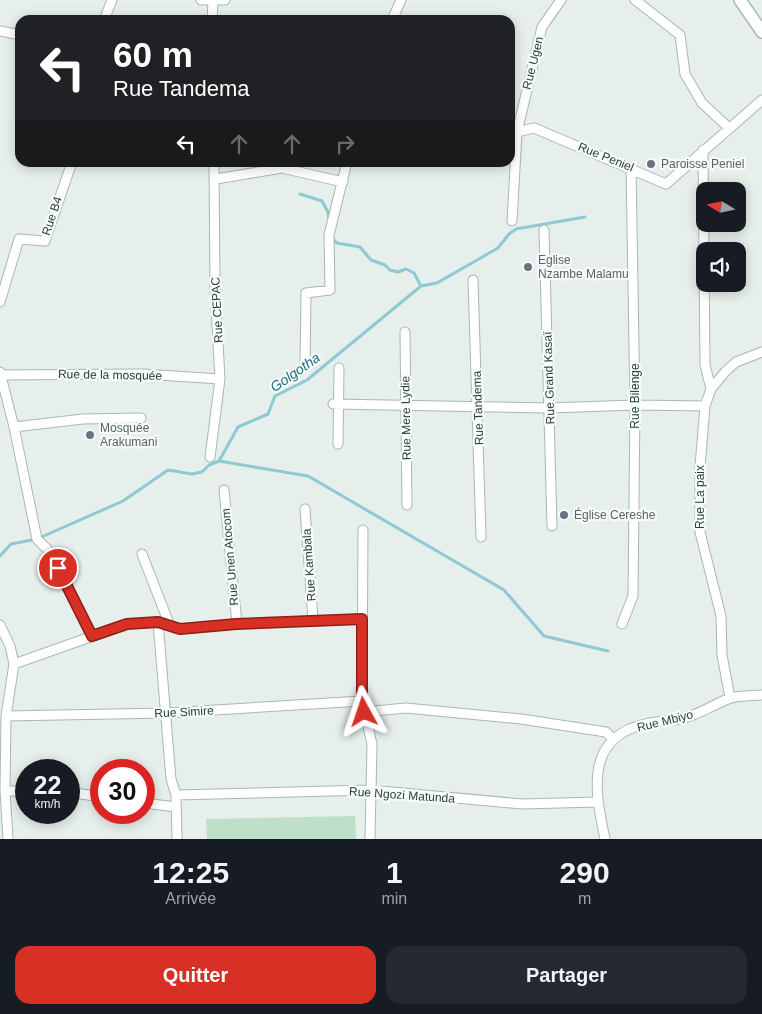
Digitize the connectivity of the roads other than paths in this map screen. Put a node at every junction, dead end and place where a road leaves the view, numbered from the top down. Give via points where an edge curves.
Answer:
1 (112, 0) edge
2 (201, 0) edge
3 (225, 0) edge
4 (401, 0) edge
5 (561, 0) edge
6 (635, 0) edge
7 (740, 0) edge
8 (213, 2) junction
9 (106, 15) edge
10 (212, 15) edge
11 (394, 15) edge
12 (0, 31) edge
13 (762, 32) edge
14 (15, 34) edge
15 (762, 100) edge
16 (515, 127) edge
17 (728, 128) junction
18 (515, 131) edge
19 (703, 150) junction
20 (70, 167) edge
21 (215, 167) edge
22 (346, 167) edge
23 (513, 167) edge
24 (631, 167) junction
25 (216, 180) junction
26 (343, 182) junction
27 (512, 221) dead end
28 (544, 230) dead end
29 (473, 280) dead end
30 (0, 302) edge
31 (405, 332) dead end
32 (762, 352) edge
33 (305, 364) dead end
34 (339, 368) dead end
35 (0, 374) edge
36 (220, 380) junction
37 (711, 389) junction
38 (336, 404) junction
39 (405, 406) junction
40 (635, 406) junction
41 (705, 406) junction
42 (478, 407) junction
43 (550, 408) junction
44 (141, 418) dead end
45 (14, 427) junction
46 (338, 444) dead end
47 (210, 458) dead end
48 (224, 490) dead end
49 (407, 505) dead end
50 (305, 510) dead end
51 (552, 526) dead end
52 (363, 530) dead end
53 (481, 537) dead end
54 (142, 554) dead end
55 (362, 619) junction
56 (313, 620) junction
57 (158, 622) junction
58 (236, 624) junction
59 (622, 624) dead end
60 (0, 625) edge
61 (170, 626) junction
62 (92, 636) junction
63 (5, 646) edge
64 (14, 664) junction
65 (762, 695) edge
66 (730, 698) junction
67 (362, 701) junction
68 (364, 712) junction
69 (166, 713) junction
70 (6, 716) junction
71 (612, 738) junction
72 (370, 790) junction
73 (5, 791) junction
74 (15, 791) edge
75 (176, 795) junction
76 (597, 802) junction
77 (155, 804) edge
78 (176, 807) junction
79 (5, 834) edge
80 (177, 839) edge
81 (370, 839) edge
82 (605, 839) edge

1 - 9 street
2 - 8 street
3 - 8 street
4 - 11 street
5 - 16 street, Rue Ugen via 542,27
6 - 17 street via 680,35 685,74 702,103
7 - 13 street
8 - 10 street
12 - 14 street
15 - 17 street, Rue Peniel
17 - 19 street, Rue Peniel
18 - 24 street, Rue Peniel via 534,128
19 - 24 street, Rue Peniel via 666,184
19 - 37 street via 706,365
20 - 30 street, Rue B4 via 45,241 19,239
21 - 25 street, Rue CEPAC
22 - 26 street
23 - 27 street, Rue Ugen
24 - 40 street, Rue Bilenge
25 - 26 street via 282,168
25 - 36 street, Rue CEPAC via 215,288
26 - 33 street via 329,235 330,290 306,293
28 - 43 street, Rue Grand Kasaï
29 - 42 street, Rue Tandema
31 - 39 street, Rue Mere Lydie
32 - 37 street, Rue La paix via 736,362
34 - 38 street
35 - 36 street, Rue de la mosquée via 143,374
35 - 45 street
36 - 47 street, Rue CEPAC
37 - 41 street, Rue La paix
38 - 39 street
38 - 46 street
39 - 42 street
39 - 49 street, Rue Mere Lydie
40 - 41 street
40 - 43 street
40 - 59 street, Rue Bilenge via 633,596
41 - 66 street, Rue La paix via 700,466 700,532 721,616 722,655
42 - 43 street
42 - 53 street, Rue Tandema
43 - 51 street, Rue Grand Kasaï
44 - 45 street via 83,419
45 - 62 street via 37,539 49,551
48 - 58 street, Rue Unen Atocom
50 - 56 street, Rue Kambala
52 - 55 street
54 - 61 street
55 - 56 street
55 - 67 street
56 - 58 street
57 - 61 street
57 - 62 street via 127,624
57 - 69 street
58 - 61 street via 180,629
60 - 63 street
62 - 64 street
63 - 64 street
64 - 70 street
65 - 66 street, Rue Mbiyo
66 - 71 street, Rue Mbiyo via 690,716 643,724
67 - 68 street
67 - 69 street, Rue Simire
68 - 71 street via 406,708 512,718 606,732
68 - 72 street via 372,744
69 - 70 street, Rue Simire
69 - 75 street via 171,779
70 - 73 street
71 - 76 street via 603,753 598,772
72 - 75 street, Rue Ngozi Matunda
72 - 76 street, Rue Ngozi Matunda via 522,804
72 - 81 street
73 - 74 street
73 - 79 street
75 - 78 street
76 - 82 street
77 - 78 street
78 - 80 street

